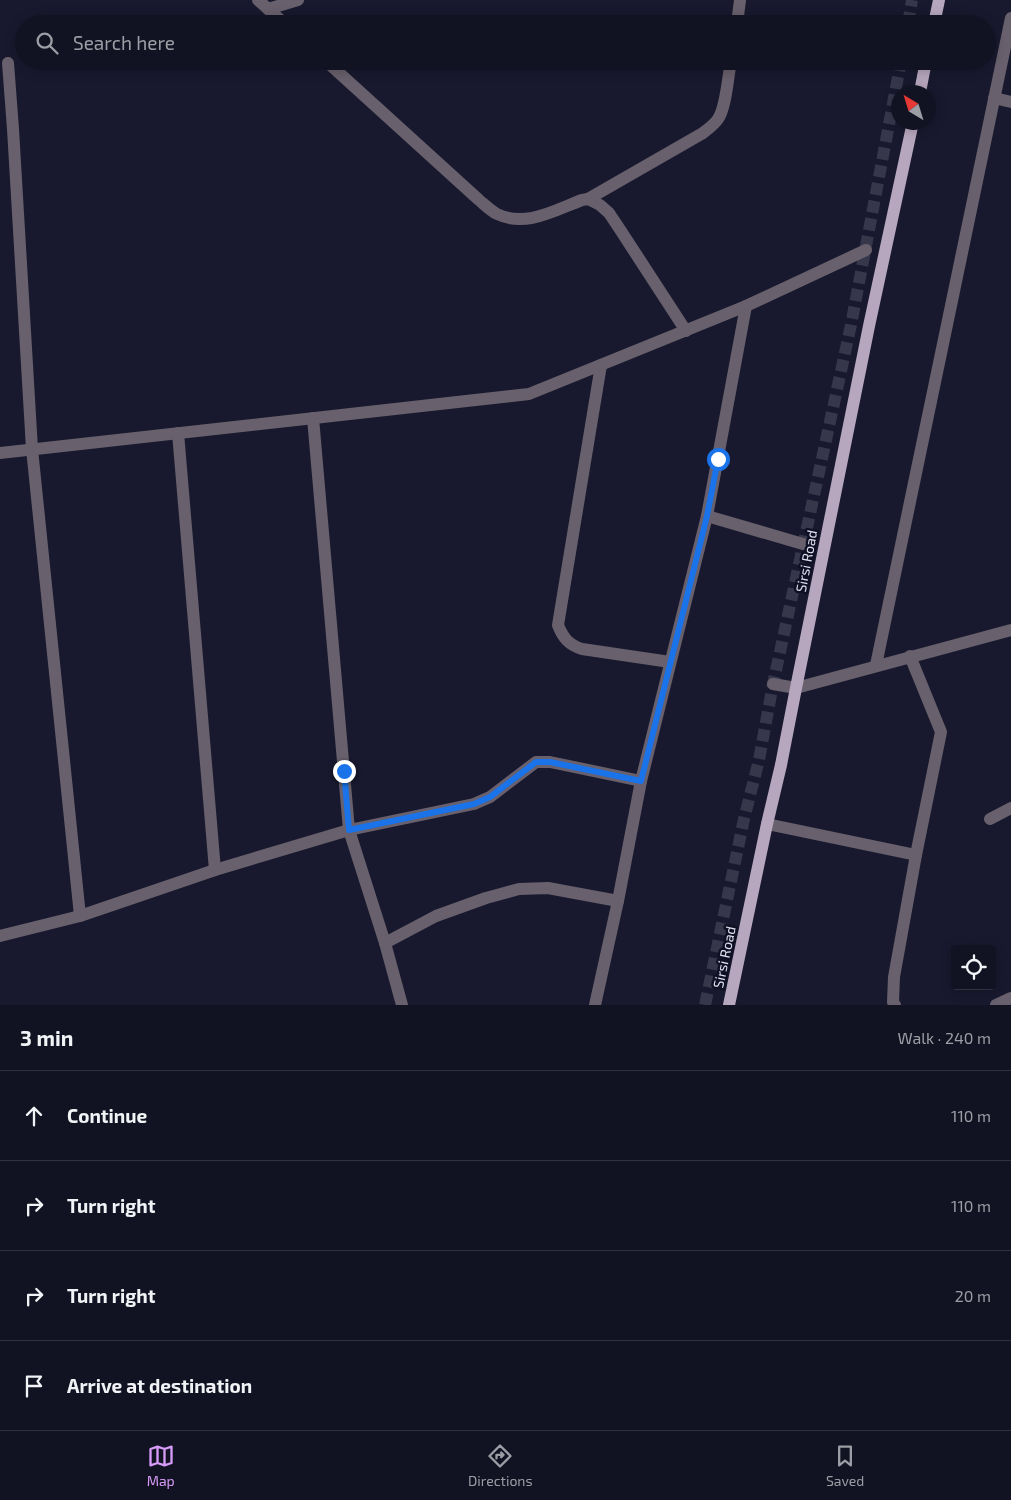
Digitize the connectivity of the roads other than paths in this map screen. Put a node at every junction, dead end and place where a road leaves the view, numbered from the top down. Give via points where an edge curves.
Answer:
1 (258, 0) edge
2 (298, 0) edge
3 (740, 0) edge
4 (939, 0) edge
5 (268, 9) junction
6 (275, 15) edge
7 (738, 15) edge
8 (936, 15) edge
9 (1011, 18) edge
10 (8, 63) dead end
11 (336, 70) edge
12 (729, 70) edge
13 (924, 70) edge
14 (921, 85) edge
15 (994, 98) junction
16 (1011, 102) edge
17 (0, 128) edge
18 (13, 128) junction
19 (911, 130) edge
20 (588, 200) junction
21 (866, 250) dead end
22 (746, 306) junction
23 (686, 330) junction
24 (601, 365) junction
25 (313, 418) junction
26 (178, 433) junction
27 (32, 448) junction
28 (0, 453) edge
29 (707, 516) junction
30 (803, 544) dead end
31 (1011, 630) edge
32 (910, 656) junction
33 (670, 662) junction
34 (876, 665) junction
35 (772, 684) dead end
36 (796, 688) junction
37 (641, 781) junction
38 (1011, 808) edge
39 (990, 818) dead end
40 (767, 824) junction
41 (349, 830) junction
42 (916, 855) junction
43 (215, 870) junction
44 (618, 901) junction
45 (80, 916) junction
46 (0, 936) edge
47 (385, 943) junction
48 (1011, 998) edge
49 (402, 1005) edge
50 (595, 1005) edge
51 (729, 1005) edge
52 (895, 1005) edge
53 (996, 1005) edge

1 - 5 street
2 - 5 street
3 - 7 street
4 - 8 main road
5 - 6 street
9 - 15 street
10 - 18 street
11 - 20 street via 497,214 515,220 534,218
12 - 20 street via 722,110 713,125
13 - 14 main road
15 - 16 street
15 - 34 street
17 - 18 street
18 - 27 street
19 - 36 main road, Sirsi Road
20 - 23 street via 600,205 613,219
21 - 22 street
22 - 23 street
22 - 29 street
23 - 24 street
24 - 25 street via 529,394
24 - 33 street via 558,625 562,637 572,646
25 - 26 street
25 - 41 street
26 - 27 street
26 - 43 street
27 - 28 street
27 - 45 street
29 - 30 street
29 - 33 street
31 - 32 street
32 - 34 street
32 - 42 street via 941,732
33 - 37 street
34 - 36 street
35 - 36 street
36 - 40 main road, Sirsi Road
37 - 41 street via 536,762 490,797 474,804
37 - 44 street
38 - 39 street
40 - 42 street
40 - 51 main road, Sirsi Road
41 - 43 street
41 - 47 street
42 - 52 street via 894,977
43 - 45 street
44 - 47 street via 548,888 519,889 436,916
44 - 50 street
45 - 46 street
47 - 49 street
48 - 53 street

